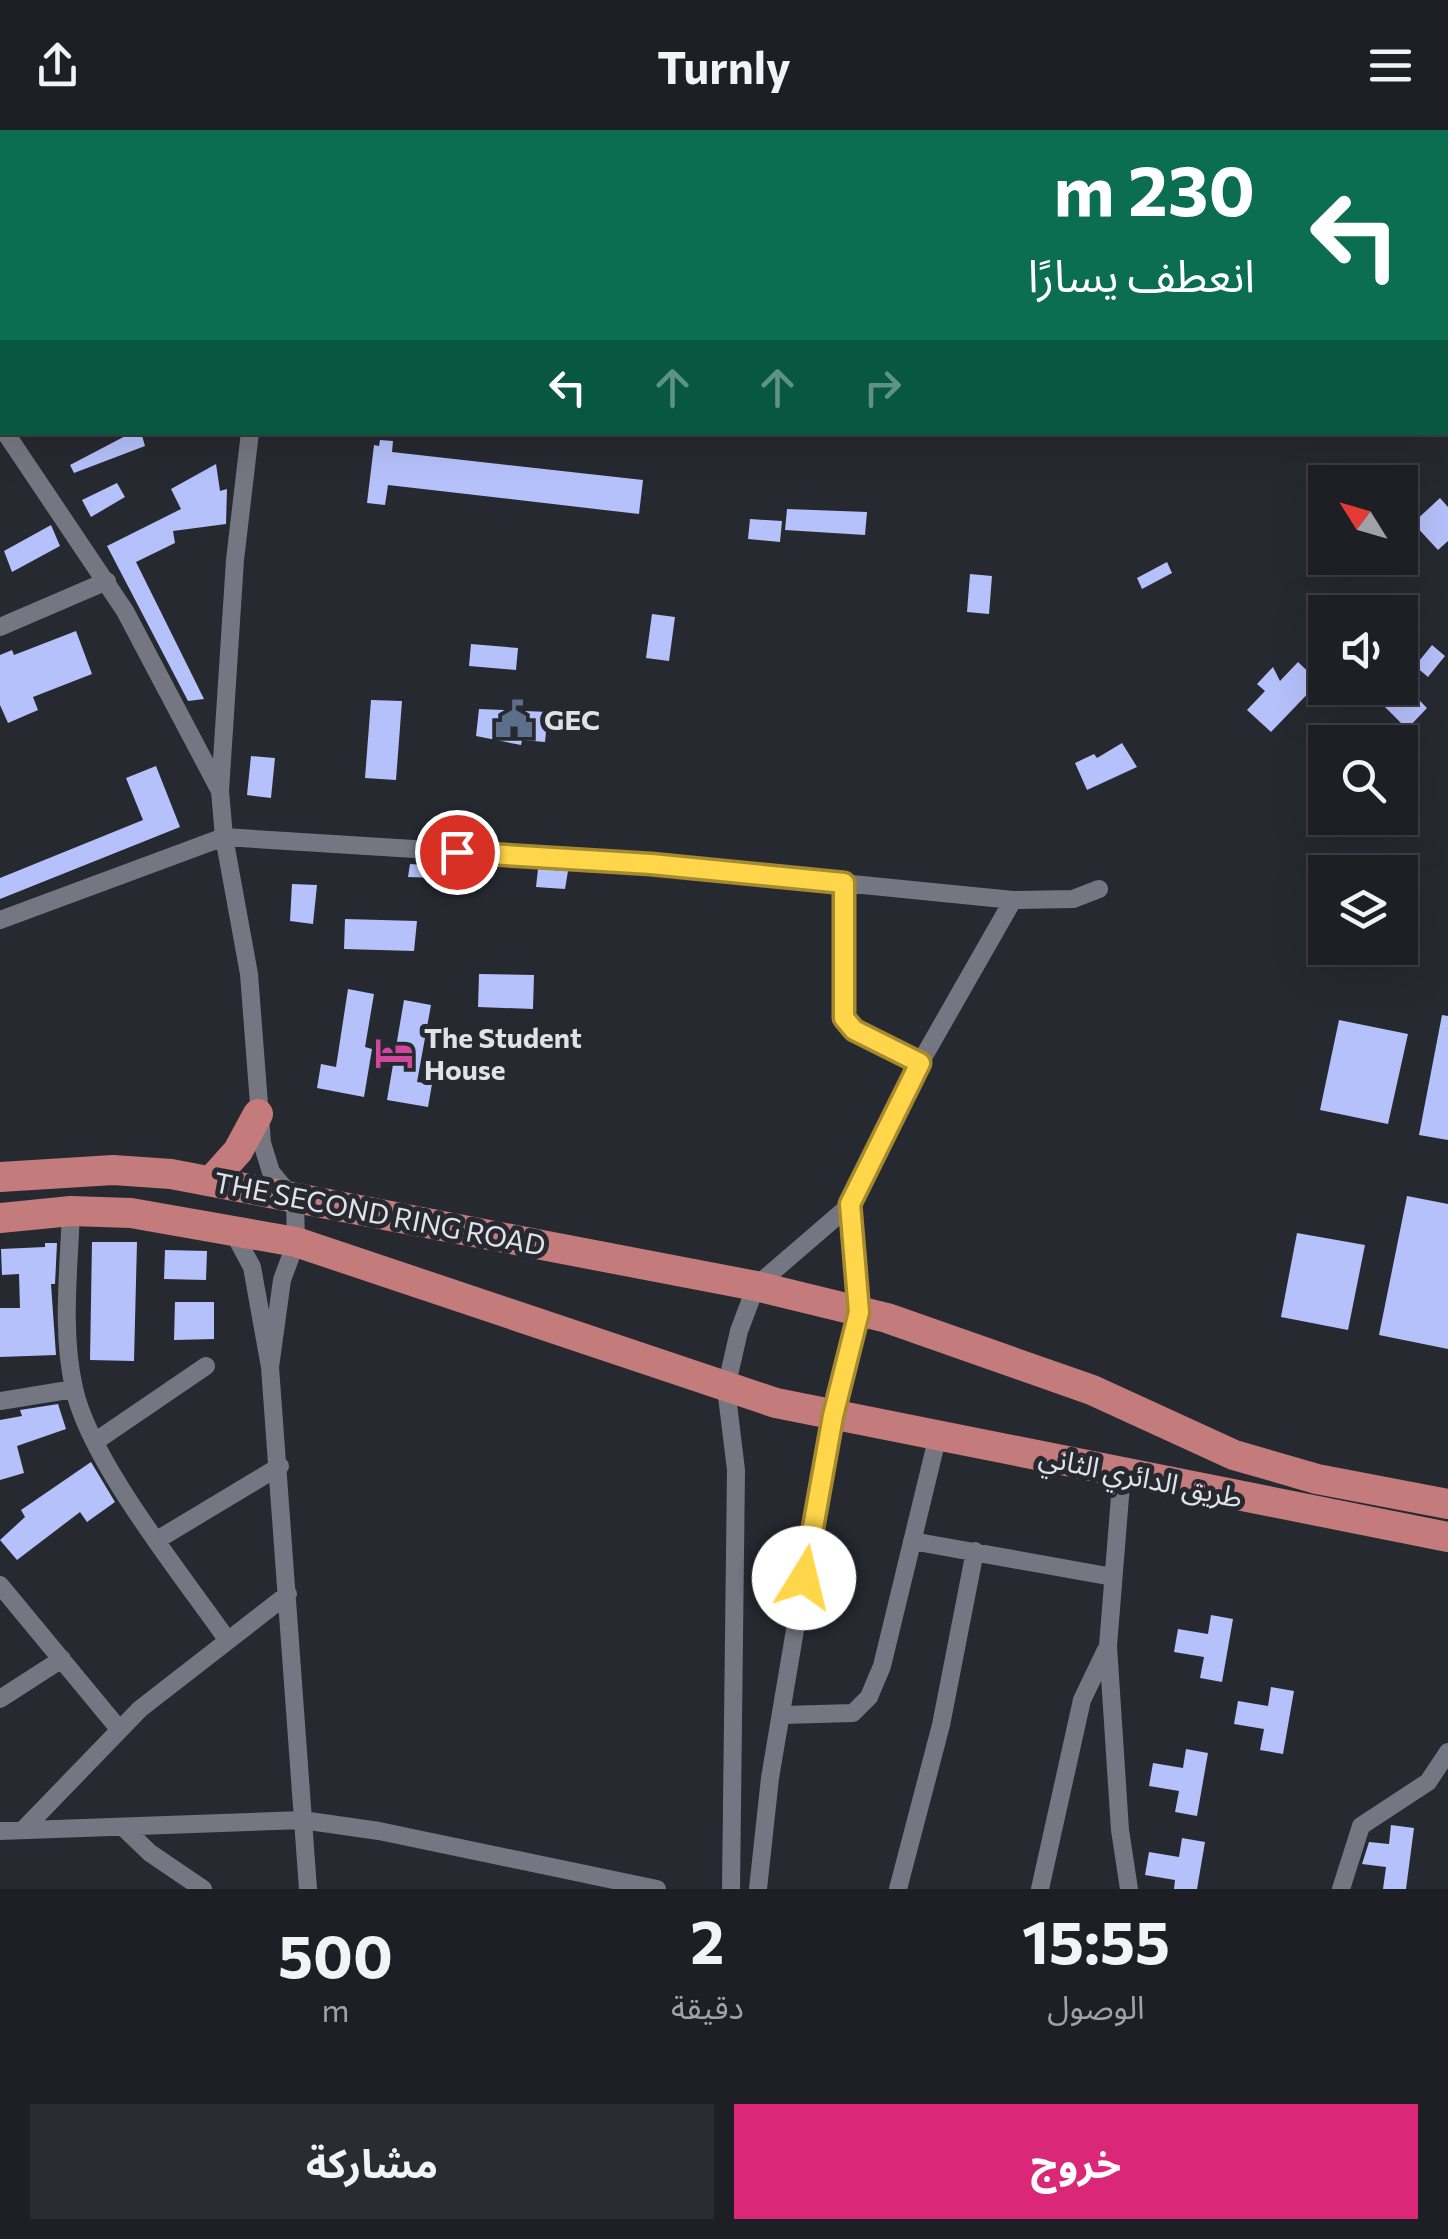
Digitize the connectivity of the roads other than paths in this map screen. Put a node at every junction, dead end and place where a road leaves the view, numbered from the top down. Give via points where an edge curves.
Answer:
1 (6, 435) edge
2 (250, 435) edge
3 (107, 582) junction
4 (0, 627) edge
5 (220, 792) junction
6 (224, 838) junction
7 (844, 883) junction
8 (1099, 890) dead end
9 (1012, 900) junction
10 (0, 920) edge
11 (920, 1063) junction
12 (258, 1114) junction
13 (0, 1178) edge
14 (212, 1180) junction
15 (295, 1201) junction
16 (850, 1204) junction
17 (71, 1211) junction
18 (0, 1218) edge
19 (232, 1230) junction
20 (296, 1242) junction
21 (756, 1286) junction
22 (859, 1312) junction
23 (206, 1366) dead end
24 (270, 1367) junction
25 (726, 1388) junction
26 (74, 1389) junction
27 (0, 1400) edge
28 (833, 1416) junction
29 (938, 1435) junction
30 (96, 1440) junction
31 (280, 1466) junction
32 (1122, 1472) junction
33 (1448, 1504) edge
34 (1448, 1537) edge
35 (158, 1540) junction
36 (912, 1541) junction
37 (975, 1550) junction
38 (1113, 1576) junction
39 (0, 1585) edge
40 (288, 1594) junction
41 (226, 1638) junction
42 (1108, 1646) junction
43 (62, 1658) junction
44 (0, 1699) edge
45 (782, 1715) junction
46 (119, 1729) junction
47 (1448, 1752) edge
48 (302, 1820) junction
49 (123, 1827) junction
50 (23, 1830) junction
51 (0, 1832) edge
52 (203, 1889) edge
53 (308, 1889) edge
54 (657, 1889) edge
55 (731, 1889) edge
56 (758, 1889) edge
57 (898, 1889) edge
58 (1040, 1889) edge
59 (1129, 1889) edge
60 (1341, 1889) edge

1 - 3 street
2 - 5 street
3 - 4 street
3 - 5 street
5 - 6 street
6 - 7 street
6 - 10 street
6 - 12 street via 249,974
7 - 9 street
7 - 11 street via 844,1018 854,1030
8 - 9 street via 1074,899
9 - 11 street
11 - 16 street
12 - 14 main road
12 - 15 street via 271,1172
13 - 14 main road, THE SECOND RING ROAD via 114,1170
14 - 15 main road, THE SECOND RING ROAD
15 - 20 street
15 - 21 main road, THE SECOND RING ROAD
16 - 21 street
16 - 22 street
17 - 18 main road, THE SECOND RING ROAD
17 - 19 main road, THE SECOND RING ROAD
17 - 26 street via 67,1337
19 - 20 main road, THE SECOND RING ROAD
19 - 24 street via 252,1268
20 - 24 street via 282,1280
20 - 25 main road, THE SECOND RING ROAD
21 - 22 main road, THE SECOND RING ROAD
21 - 25 street
22 - 28 street
22 - 33 main road via 1092,1390 1234,1455
23 - 30 street
24 - 31 street
25 - 28 main road, THE SECOND RING ROAD
25 - 55 street via 736,1508
26 - 27 street
26 - 30 street
28 - 29 main road, طريق الدائري الثاني
28 - 45 street
29 - 32 main road, طريق الدائري الثاني
29 - 36 street
30 - 35 street
31 - 35 street
31 - 40 street
32 - 34 main road, طريق الدائري الثاني
32 - 38 street
35 - 41 street
36 - 37 street
36 - 45 street via 869,1697 854,1713
37 - 38 street
37 - 57 street via 941,1725
38 - 42 street
39 - 43 street
40 - 41 street
40 - 48 street
41 - 46 street
42 - 58 street via 1082,1700
42 - 59 street
43 - 44 street
43 - 46 street
45 - 56 street
46 - 50 street
47 - 60 street via 1428,1782 1361,1826
48 - 49 street
48 - 53 street
48 - 54 street
49 - 50 street
49 - 52 street
50 - 51 street

